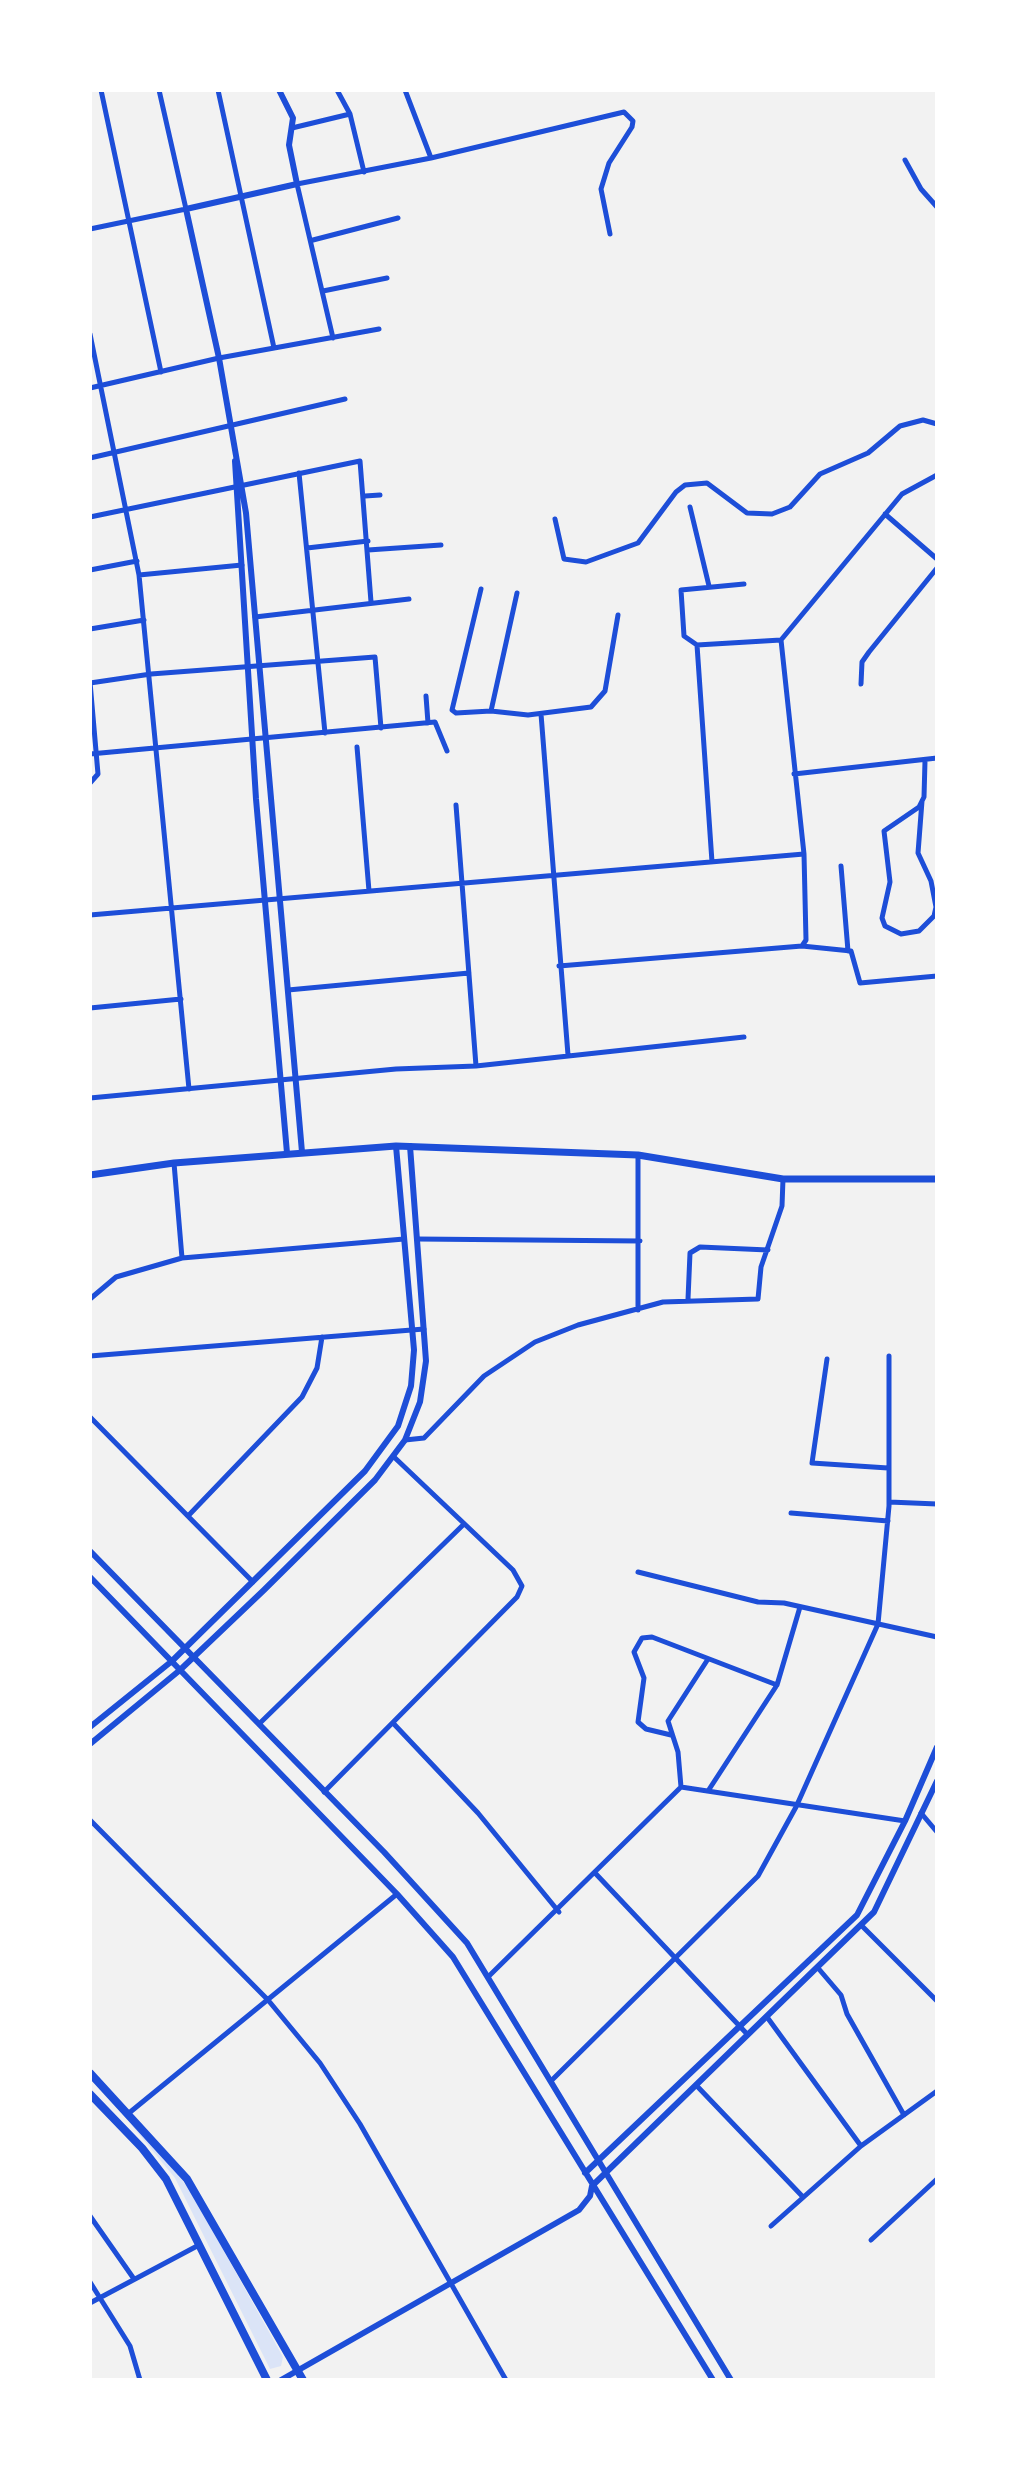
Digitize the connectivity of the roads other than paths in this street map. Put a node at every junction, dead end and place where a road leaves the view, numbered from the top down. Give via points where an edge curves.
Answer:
1 (101, 90) edge
2 (159, 90) edge
3 (218, 90) edge
4 (279, 90) edge
5 (337, 90) edge
6 (405, 90) edge
7 (350, 114) junction
8 (292, 128) junction
9 (431, 158) junction
10 (905, 160) dead end
11 (364, 172) junction
12 (297, 184) junction
13 (241, 197) junction
14 (937, 207) edge
15 (186, 209) junction
16 (398, 218) dead end
17 (130, 222) junction
18 (90, 229) edge
19 (610, 234) dead end
20 (313, 240) junction
21 (387, 278) dead end
22 (323, 291) junction
23 (379, 329) dead end
24 (90, 334) edge
25 (333, 338) junction
26 (274, 348) junction
27 (219, 358) junction
28 (161, 372) junction
29 (101, 385) junction
30 (90, 388) edge
31 (345, 399) dead end
32 (937, 424) edge
33 (230, 426) junction
34 (116, 454) junction
35 (90, 458) edge
36 (299, 473) junction
37 (937, 475) edge
38 (239, 487) junction
39 (380, 495) dead end
40 (365, 496) junction
41 (690, 507) dead end
42 (128, 511) junction
43 (885, 514) junction
44 (90, 517) edge
45 (555, 519) dead end
46 (368, 541) junction
47 (441, 545) dead end
48 (307, 548) junction
49 (368, 550) junction
50 (937, 559) edge
51 (137, 561) junction
52 (242, 565) junction
53 (937, 568) edge
54 (90, 570) edge
55 (139, 575) junction
56 (744, 584) dead end
57 (709, 586) junction
58 (481, 589) dead end
59 (517, 593) dead end
60 (409, 599) dead end
61 (371, 602) junction
62 (313, 609) junction
63 (618, 615) dead end
64 (255, 617) junction
65 (144, 620) junction
66 (90, 629) edge
67 (781, 640) junction
68 (697, 645) junction
69 (318, 661) junction
70 (259, 665) junction
71 (248, 666) junction
72 (151, 674) junction
73 (90, 682) edge
74 (861, 684) dead end
75 (426, 696) dead end
76 (491, 711) junction
77 (541, 714) junction
78 (428, 723) junction
79 (381, 728) junction
80 (325, 733) junction
81 (254, 738) junction
82 (264, 738) junction
83 (157, 747) junction
84 (357, 747) dead end
85 (447, 751) dead end
86 (98, 753) junction
87 (90, 754) edge
88 (937, 758) edge
89 (925, 761) junction
90 (794, 774) junction
91 (90, 783) edge
92 (922, 801) junction
93 (456, 805) dead end
94 (804, 854) junction
95 (712, 862) junction
96 (841, 866) dead end
97 (552, 876) junction
98 (462, 883) junction
99 (369, 891) junction
100 (279, 899) junction
101 (265, 901) junction
102 (173, 908) junction
103 (90, 915) edge
104 (802, 946) junction
105 (848, 951) junction
106 (559, 966) junction
107 (469, 973) junction
108 (937, 976) edge
109 (288, 990) junction
110 (181, 999) junction
111 (90, 1008) edge
112 (744, 1037) dead end
113 (568, 1055) junction
114 (476, 1066) junction
115 (295, 1080) junction
116 (280, 1081) junction
117 (189, 1089) junction
118 (90, 1098) edge
119 (396, 1146) junction
120 (410, 1146) junction
121 (302, 1152) junction
122 (287, 1153) junction
123 (638, 1155) junction
124 (174, 1163) junction
125 (90, 1175) edge
126 (783, 1179) junction
127 (937, 1179) edge
128 (404, 1239) junction
129 (417, 1239) junction
130 (640, 1241) junction
131 (768, 1250) junction
132 (182, 1258) junction
133 (90, 1299) edge
134 (688, 1299) junction
135 (638, 1310) junction
136 (413, 1329) junction
137 (425, 1329) junction
138 (322, 1337) junction
139 (90, 1356) edge
140 (889, 1356) dead end
141 (827, 1359) dead end
142 (90, 1417) edge
143 (96, 1423) junction
144 (90, 1429) edge
145 (405, 1440) junction
146 (394, 1457) junction
147 (888, 1468) junction
148 (889, 1502) junction
149 (937, 1504) edge
150 (791, 1513) dead end
151 (188, 1516) junction
152 (888, 1521) junction
153 (463, 1525) junction
154 (90, 1551) edge
155 (638, 1572) dead end
156 (90, 1577) edge
157 (253, 1582) junction
158 (800, 1607) junction
159 (878, 1624) junction
160 (937, 1637) edge
161 (185, 1648) junction
162 (194, 1657) junction
163 (708, 1659) junction
164 (172, 1661) junction
165 (180, 1670) junction
166 (777, 1685) junction
167 (393, 1723) junction
168 (259, 1724) junction
169 (90, 1727) edge
170 (671, 1735) junction
171 (90, 1744) edge
172 (937, 1747) edge
173 (937, 1781) edge
174 (681, 1787) junction
175 (708, 1791) junction
176 (324, 1792) junction
177 (796, 1807) junction
178 (921, 1813) junction
179 (90, 1820) edge
180 (905, 1821) junction
181 (937, 1832) edge
182 (596, 1874) junction
183 (397, 1894) junction
184 (559, 1912) junction
185 (862, 1926) junction
186 (676, 1958) junction
187 (818, 1968) junction
188 (489, 1976) junction
189 (268, 2000) junction
190 (937, 2001) edge
191 (767, 2017) junction
192 (740, 2026) junction
193 (748, 2035) junction
194 (90, 2073) edge
195 (552, 2080) junction
196 (696, 2085) junction
197 (937, 2091) edge
198 (90, 2094) edge
199 (129, 2113) junction
200 (904, 2115) junction
201 (861, 2146) junction
202 (600, 2160) junction
203 (606, 2172) junction
204 (585, 2173) junction
205 (937, 2179) edge
206 (592, 2186) junction
207 (803, 2197) junction
208 (90, 2216) edge
209 (771, 2226) dead end
210 (871, 2240) dead end
211 (200, 2245) junction
212 (134, 2279) junction
213 (90, 2282) edge
214 (451, 2282) junction
215 (101, 2297) junction
216 (90, 2303) edge
217 (298, 2370) junction
218 (140, 2380) edge
219 (267, 2380) edge
220 (281, 2380) edge
221 (303, 2380) edge
222 (506, 2380) edge
223 (713, 2380) edge
224 (731, 2380) edge

1 - 17 street
2 - 15 street
3 - 13 street
4 - 8 street via 292,115
5 - 7 street
6 - 9 street
7 - 8 street
7 - 11 street
8 - 12 street via 289,145
9 - 11 street
9 - 19 street via 624,112 632,127 609,163 601,189
10 - 14 street
11 - 12 street
12 - 13 street
12 - 20 street
13 - 15 street
13 - 26 street
15 - 17 street
15 - 27 street
16 - 20 street
17 - 18 street
17 - 28 street
20 - 22 street
21 - 22 street
22 - 25 street
23 - 25 street
24 - 29 street
25 - 26 street
26 - 27 street
27 - 28 street
27 - 33 street
28 - 29 street
29 - 30 street
29 - 34 street
31 - 33 street
32 - 45 street via 923,420 900,426 868,453 820,474 790,507 772,514 747,513 707,483 685,485 638,543 586,562 564,559
33 - 34 street
33 - 38 street
34 - 35 street
34 - 42 street
36 - 38 street
36 - 40 street via 360,461
36 - 48 street
37 - 43 street via 902,494
38 - 42 street
38 - 52 street
38 - 64 street
39 - 40 street
40 - 46 street
41 - 57 street
42 - 44 street
42 - 51 street
43 - 50 street
43 - 67 street
46 - 48 street
46 - 49 street
47 - 49 street
48 - 62 street
49 - 61 street
51 - 54 street
51 - 55 street
52 - 55 street
52 - 71 street
53 - 74 street via 862,662
55 - 65 street
56 - 57 street
57 - 68 street via 681,590 684,636
58 - 76 street via 452,710
59 - 76 street
60 - 61 street
61 - 62 street
62 - 64 street
62 - 69 street
63 - 77 street via 599,701 580,710
64 - 70 street
65 - 66 street
65 - 72 street
67 - 68 street
67 - 90 street
68 - 95 street
69 - 70 street
69 - 79 street via 375,657
69 - 80 street
70 - 71 street
70 - 82 street
71 - 72 street
71 - 81 street
72 - 73 street
72 - 83 street
73 - 86 street
75 - 78 street
76 - 77 street
77 - 97 street
78 - 79 street
78 - 85 street via 438,724
79 - 80 street
80 - 82 street
81 - 82 street
81 - 83 street
81 - 101 street
82 - 100 street
83 - 86 street
83 - 102 street
84 - 99 street
86 - 87 street
86 - 91 street via 96,779
88 - 89 street
89 - 90 street
89 - 92 street
90 - 94 street
92 - 92 street via 918,853 936,907 919,931 901,934 885,926 882,918 890,882 884,831 916,811
93 - 98 street
94 - 95 street
94 - 104 street
95 - 97 street
96 - 105 street
97 - 98 street
97 - 106 street
98 - 99 street
98 - 107 street
99 - 100 street
100 - 101 street
100 - 109 street
101 - 102 street
101 - 116 street
102 - 103 street
102 - 110 street
104 - 105 street
104 - 106 street
105 - 108 street via 855,954 860,983
106 - 113 street
107 - 109 street
107 - 114 street
109 - 115 street
110 - 111 street
110 - 117 street
112 - 113 street
113 - 114 street
114 - 115 street
115 - 116 street
115 - 121 street
116 - 117 street
116 - 122 street
117 - 118 street
119 - 120 main road
119 - 121 main road
119 - 128 street
120 - 123 main road
120 - 129 street
121 - 122 main road
122 - 124 main road
123 - 126 main road
123 - 130 street
124 - 125 main road
124 - 132 street
126 - 127 main road
126 - 131 street via 782,1206
128 - 132 street
128 - 136 street
129 - 130 street
129 - 137 street
130 - 135 street
131 - 134 street via 758,1299
131 - 134 street via 700,1247 690,1253
132 - 133 street via 116,1277
134 - 135 street
135 - 145 street via 535,1342 484,1376 424,1438
136 - 137 street
136 - 138 street
136 - 157 street via 411,1386 392,1438
137 - 145 street via 424,1388
138 - 139 street
138 - 151 street via 317,1368 302,1397
140 - 147 street
141 - 147 street via 812,1463
142 - 143 street
143 - 144 street
143 - 151 street
145 - 146 street
146 - 153 street
146 - 162 street
147 - 148 street
148 - 149 street
148 - 152 street
150 - 152 street
151 - 157 street
152 - 159 street
153 - 167 street via 513,1570 520,1593
153 - 168 street
154 - 161 street
155 - 158 street
156 - 164 street
157 - 161 street
158 - 159 street
158 - 166 street
159 - 160 street
159 - 177 street
161 - 162 street
161 - 164 street
162 - 165 street
162 - 168 street
163 - 166 street
163 - 170 street via 668,1721
163 - 170 street via 652,1637 636,1643 635,1662 644,1678 638,1722
164 - 165 street
164 - 169 street
165 - 171 street
165 - 183 street
166 - 175 street
167 - 176 street
167 - 184 street via 478,1813
168 - 176 street
170 - 174 street
172 - 180 street
173 - 178 street
174 - 175 street
174 - 182 street
175 - 177 street
176 - 188 street via 445,1917
177 - 180 street
177 - 186 street via 758,1876
178 - 181 street
178 - 185 street via 874,1912
179 - 189 street
180 - 192 street via 857,1915
182 - 184 street
182 - 186 street
183 - 189 street
183 - 204 street via 465,1973
184 - 188 street
185 - 187 street
185 - 190 street
186 - 192 street
186 - 195 street
187 - 191 street
187 - 200 street via 841,1995
188 - 195 street
189 - 199 street
189 - 214 street via 339,2090
191 - 193 street
191 - 201 street
192 - 193 street
192 - 202 street
193 - 196 street
194 - 199 main road
195 - 202 street
196 - 203 street
196 - 207 street
197 - 200 street
198 - 211 main road via 154,2163
199 - 217 main road via 193,2189
200 - 201 street
201 - 207 street
202 - 203 street
202 - 204 street
203 - 206 street
203 - 224 street
204 - 206 street
205 - 210 street
206 - 214 street via 579,2210
206 - 223 street
207 - 209 street
208 - 212 street
211 - 212 street
211 - 219 main road
212 - 215 street
213 - 215 street
214 - 217 street
214 - 222 street
215 - 216 street
215 - 218 street via 130,2346
217 - 220 street
217 - 221 main road

